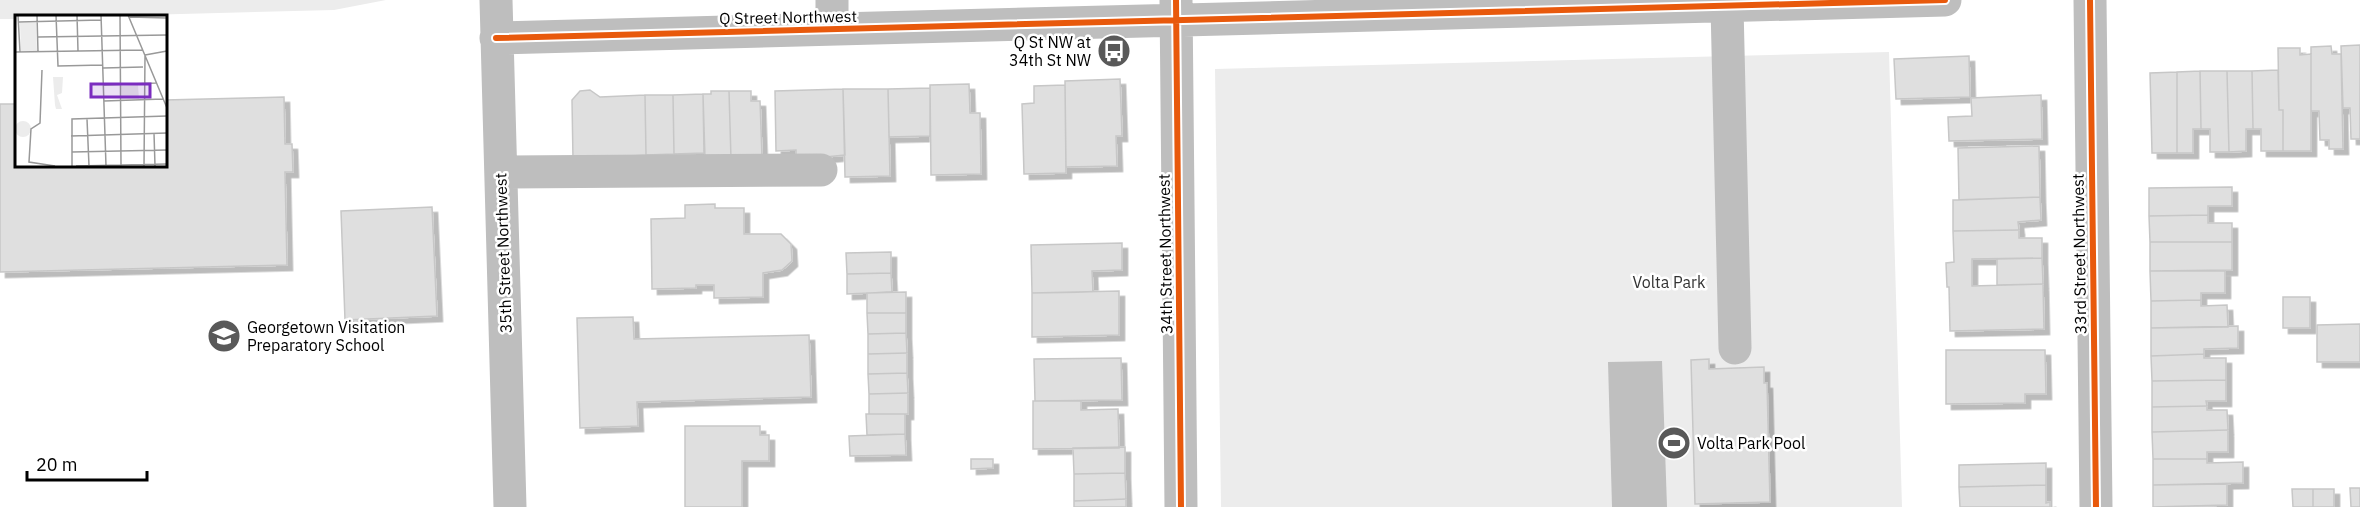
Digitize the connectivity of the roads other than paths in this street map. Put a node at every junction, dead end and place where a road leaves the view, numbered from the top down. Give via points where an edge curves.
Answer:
1 (496, 0) edge
2 (1945, 0) edge
3 (2090, 0) edge
4 (1727, 6) junction
5 (1176, 10) edge
6 (832, 14) edge
7 (496, 38) junction
8 (821, 170) dead end
9 (501, 172) junction
10 (1735, 348) dead end
11 (510, 507) edge
12 (1181, 507) edge
13 (2096, 507) edge

1 - 7 street, 35th Street Northwest
2 - 4 street, Q Street Northwest
3 - 13 street, 33rd Street Northwest
4 - 5 street, Q Street Northwest
4 - 10 street
5 - 6 street, Q Street Northwest
5 - 12 street, 34th Street Northwest
6 - 7 street, Q Street Northwest
7 - 9 street, 35th Street Northwest
8 - 9 street
9 - 11 street, 35th Street Northwest

